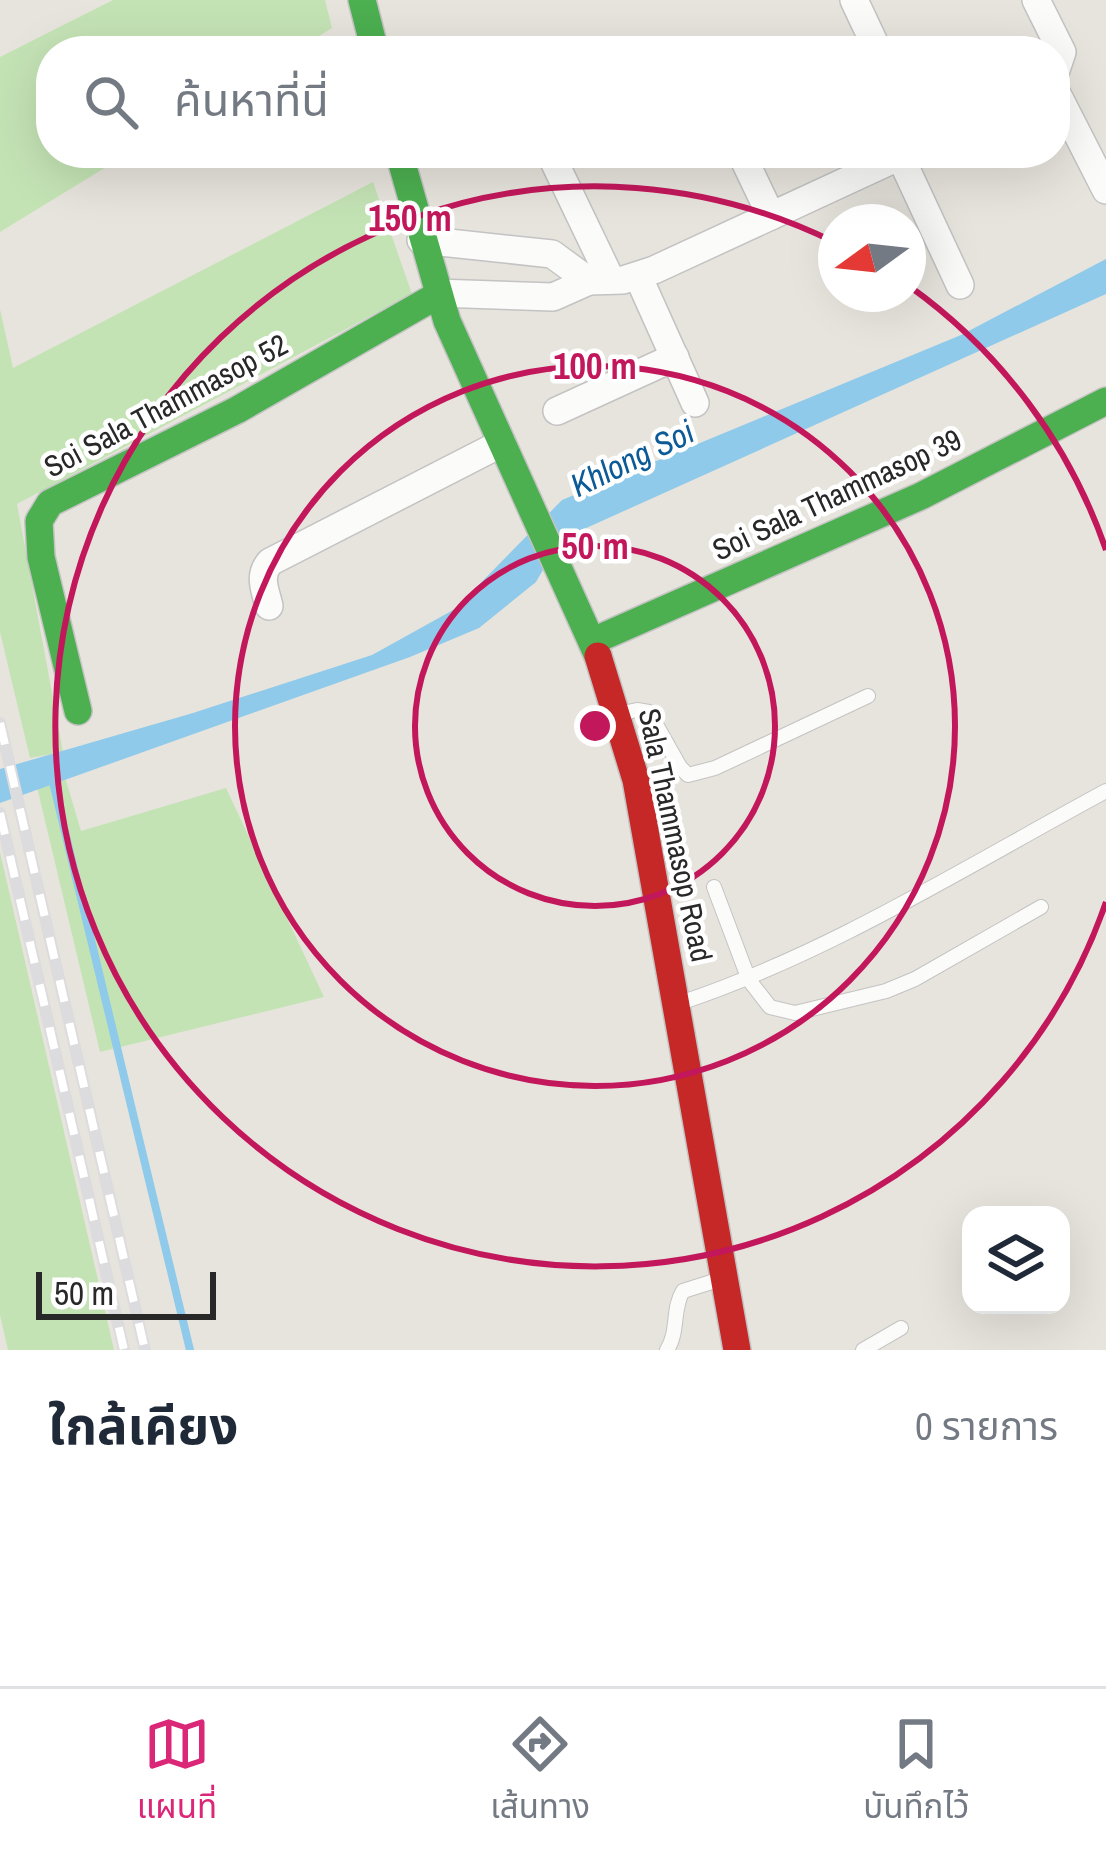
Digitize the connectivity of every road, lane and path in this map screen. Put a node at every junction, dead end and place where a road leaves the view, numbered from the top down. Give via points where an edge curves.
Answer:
1 (362, 0) edge
2 (854, 0) edge
3 (1036, 0) edge
4 (370, 36) edge
5 (871, 36) edge
6 (1054, 36) edge
7 (1070, 119) edge
8 (404, 168) edge
9 (558, 168) edge
10 (748, 168) edge
11 (873, 168) edge
12 (909, 168) edge
13 (1106, 189) edge
14 (771, 216) junction
15 (421, 240) junction
16 (613, 279) junction
17 (960, 285) dead end
18 (437, 294) junction
19 (674, 357) junction
20 (1106, 401) edge
21 (695, 403) dead end
22 (557, 411) dead end
23 (502, 443) junction
24 (269, 606) dead end
25 (593, 641) junction
26 (868, 697) dead end
27 (78, 711) dead end
28 (618, 715) junction
29 (1106, 791) edge
30 (714, 887) dead end
31 (1041, 908) dead end
32 (749, 980) junction
33 (676, 1004) junction
34 (724, 1279) junction
35 (901, 1328) dead end
36 (667, 1350) edge
37 (737, 1350) edge
38 (863, 1350) edge

1 - 4 street
2 - 5 street
3 - 6 street
7 - 13 street
8 - 15 street, Sala Thammasop Road
9 - 16 street
10 - 14 street
11 - 14 street
12 - 17 street
14 - 16 street
15 - 16 street via 552,254
15 - 18 street, Sala Thammasop Road
16 - 18 street via 553,297
16 - 19 street
18 - 23 street, Sala Thammasop Road
18 - 27 street, Soi Sala Thammasop 52 via 238,409 44,507 38,538
19 - 21 street
19 - 22 street
20 - 25 street, Soi Sala Thammasop 39 via 921,496
23 - 24 street via 270,562 262,581
23 - 25 street, Sala Thammasop Road
25 - 28 street, Sala Thammasop Road
26 - 28 lane via 688,775 650,712
28 - 33 street, Sala Thammasop Road
29 - 32 lane
30 - 32 lane
31 - 32 lane via 886,991 795,1013 770,1007
32 - 33 lane
33 - 34 street, Sala Thammasop Road
34 - 36 lane via 683,1291
34 - 37 street, Sala Thammasop Road
35 - 38 lane

